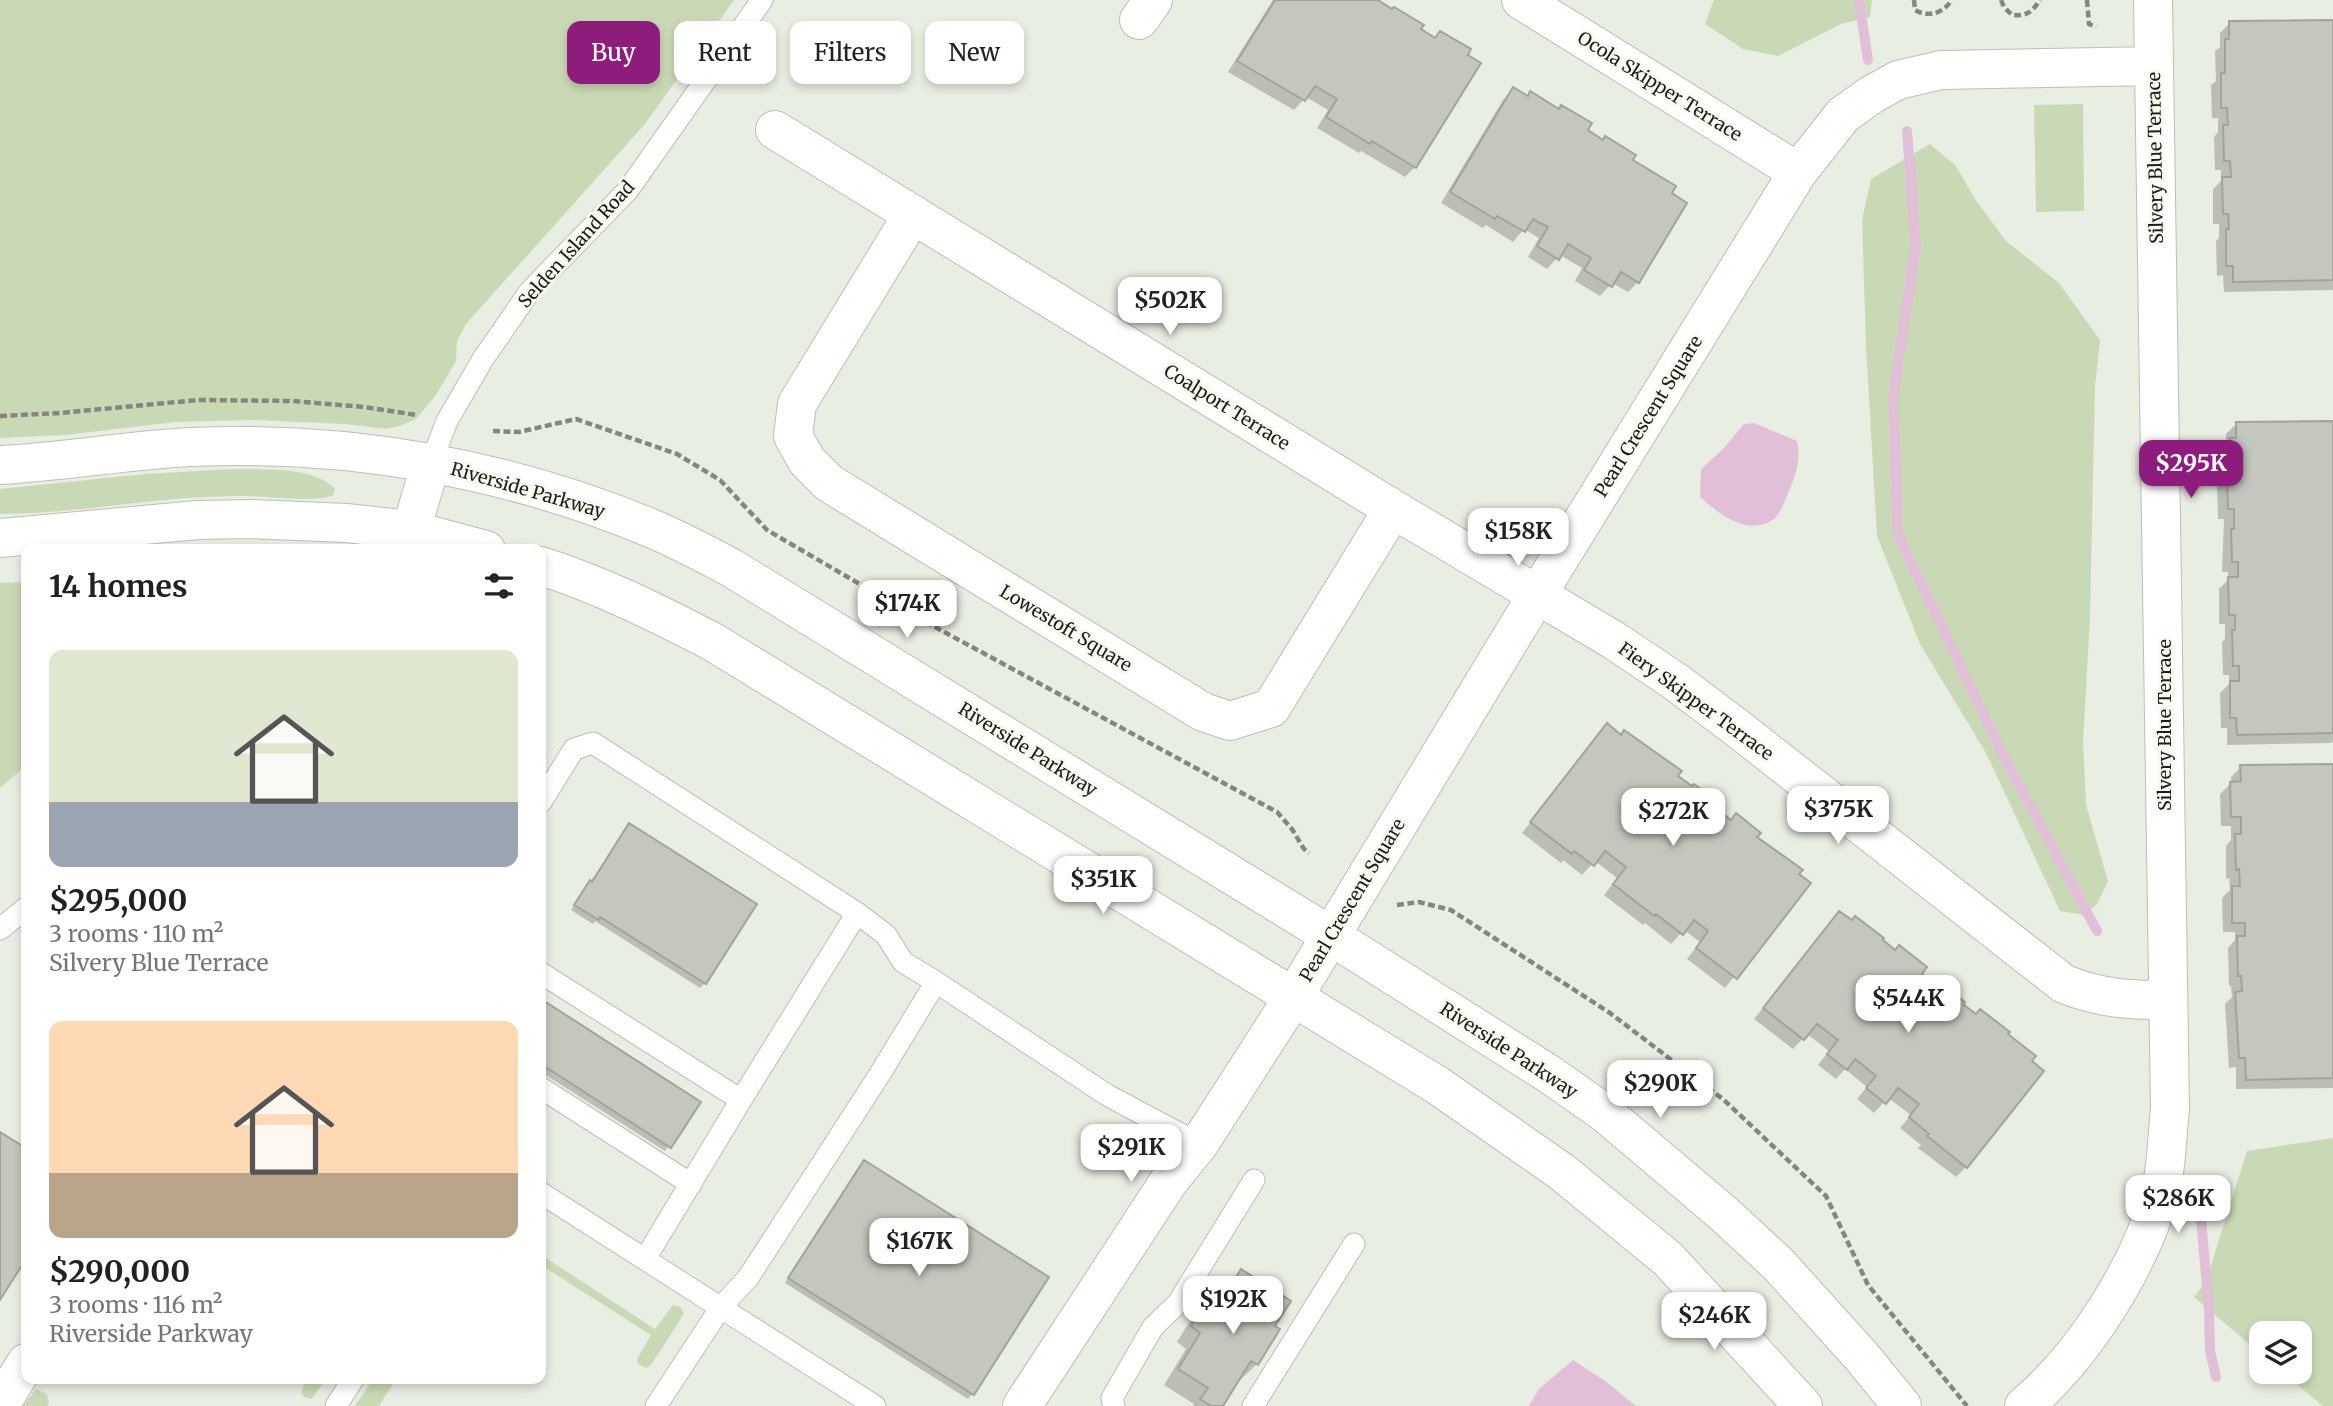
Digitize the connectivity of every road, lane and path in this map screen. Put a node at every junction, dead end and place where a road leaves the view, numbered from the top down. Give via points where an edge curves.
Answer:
1 (762, 0) edge
2 (1521, 0) edge
3 (1914, 0) edge
4 (1952, 0) edge
5 (2001, 0) edge
6 (2040, 0) edge
7 (2087, 0) edge
8 (2153, 0) edge
9 (2102, 27) dead end
10 (2154, 66) junction
11 (775, 130) dead end
12 (1798, 172) junction
13 (913, 214) junction
14 (493, 431) dead end
15 (431, 463) junction
16 (0, 465) edge
17 (1393, 509) junction
18 (0, 538) edge
19 (408, 540) edge
20 (439, 544) edge
21 (546, 568) edge
22 (1537, 594) junction
23 (546, 794) edge
24 (1309, 852) dead end
25 (1397, 905) dead end
26 (21, 912) edge
27 (857, 913) junction
28 (0, 929) edge
29 (1331, 936) junction
30 (546, 976) edge
31 (936, 982) junction
32 (1293, 998) junction
33 (2168, 1000) junction
34 (546, 1091) edge
35 (741, 1100) junction
36 (1199, 1144) junction
37 (1254, 1180) dead end
38 (691, 1184) junction
39 (546, 1196) edge
40 (1354, 1244) dead end
41 (645, 1259) junction
42 (720, 1307) junction
43 (21, 1371) edge
44 (350, 1384) edge
45 (0, 1405) edge
46 (336, 1406) edge
47 (656, 1406) edge
48 (875, 1406) edge
49 (1022, 1406) edge
50 (1114, 1406) edge
51 (1253, 1406) edge
52 (1803, 1406) edge
53 (1902, 1406) edge
54 (1967, 1406) edge
55 (2024, 1406) edge

1 - 15 lane, Selden Island Road via 628,190 530,291 482,359 447,421
2 - 12 street, Ocola Skipper Terrace
3 - 4 path via 1915,10 1924,15 1938,13
5 - 6 path via 2012,15 2025,15
7 - 9 path via 2089,24
8 - 10 street, Silvery Blue Terrace
10 - 12 street, Pearl Crescent Square via 1941,70 1898,80 1843,115
10 - 33 street, Silvery Blue Terrace
11 - 13 street, Coalport Terrace
12 - 22 street, Pearl Crescent Square
13 - 17 street, Coalport Terrace
13 - 17 street, Lowestoft Square via 797,404 793,436 807,461 829,484 1203,712 1230,721 1271,708
14 - 24 path via 519,432 576,419 677,454 720,480 767,530 911,614 1277,811
15 - 16 street, Riverside Parkway via 358,452 252,446 188,447
15 - 19 street
15 - 29 street, Riverside Parkway via 511,481 597,509 654,530 730,567
17 - 22 street, Coalport Terrace
18 - 19 street via 198,520 346,523
19 - 20 street
21 - 32 street via 650,610 713,642
22 - 29 street, Pearl Crescent Square
22 - 33 street, Fiery Skipper Terrace via 1676,682 2064,984 2121,1000
23 - 27 lane via 575,749 593,743
25 - 54 path via 1419,902 1451,910 1610,1013 1724,1100 1826,1196 1868,1285
26 - 28 lane
27 - 31 lane via 886,935 904,962
27 - 35 lane
29 - 32 street, Pearl Crescent Square
29 - 53 street, Riverside Parkway via 1549,1074 1654,1153 1778,1264
30 - 35 lane
31 - 36 lane via 1107,1095
31 - 42 lane via 748,1278
32 - 36 street, Pearl Crescent Square
32 - 52 street via 1437,1085 1562,1172 1668,1259
33 - 55 street, Silvery Blue Terrace via 2170,1109 2161,1187 2149,1228 2097,1322 2048,1385
34 - 38 lane
35 - 38 lane
36 - 49 street, Pearl Crescent Square via 1168,1181
37 - 50 lane via 1178,1303 1153,1327 1112,1398
38 - 41 lane
39 - 41 lane
40 - 51 lane
41 - 42 lane
42 - 47 lane
42 - 48 lane
43 - 45 street
44 - 46 lane

